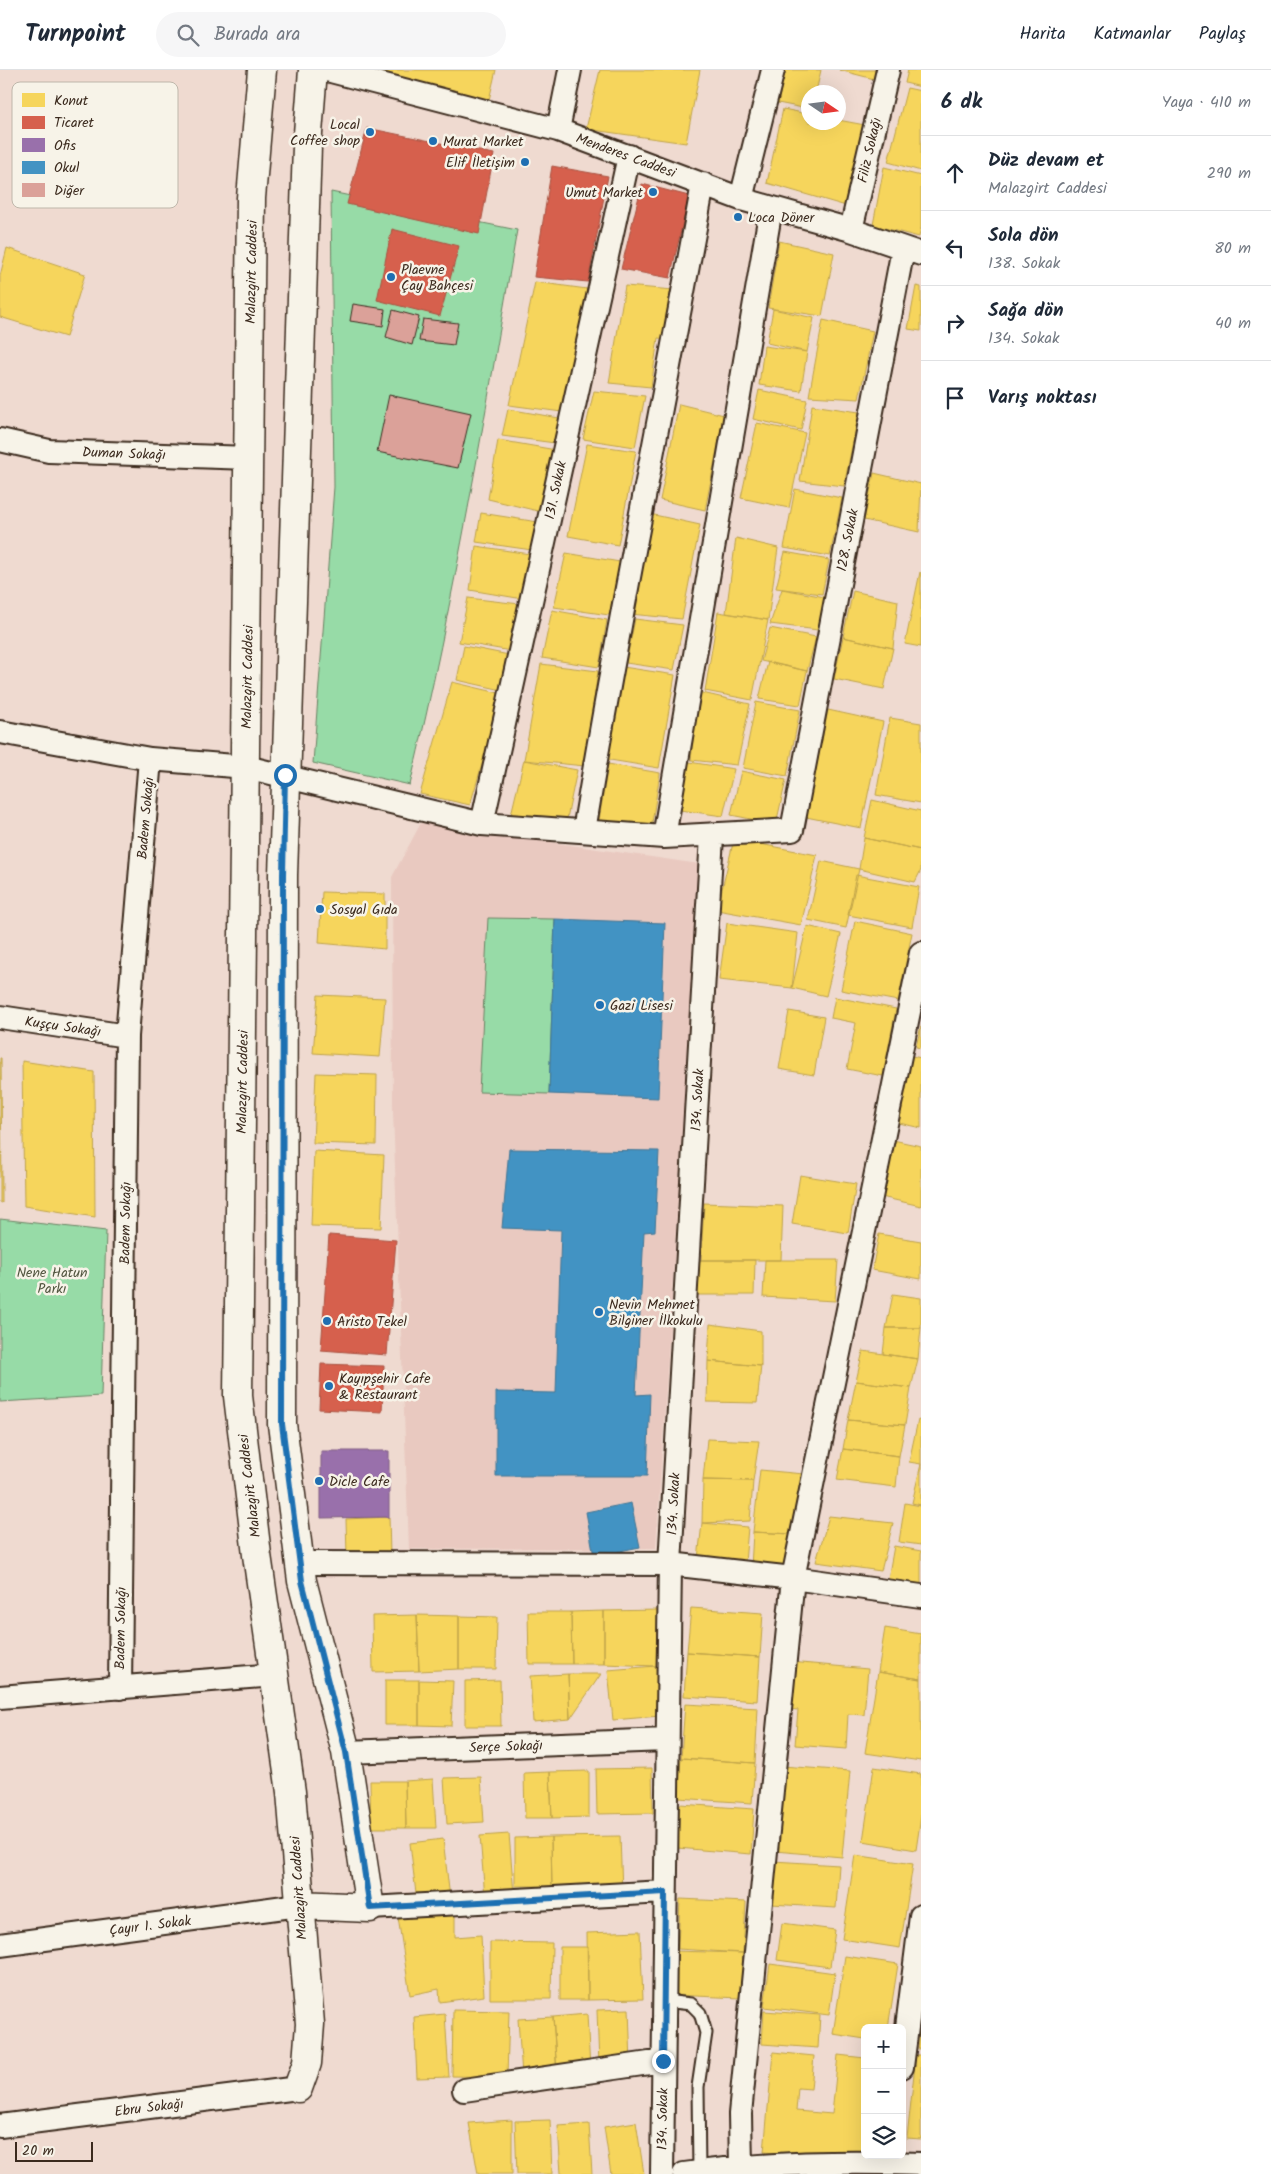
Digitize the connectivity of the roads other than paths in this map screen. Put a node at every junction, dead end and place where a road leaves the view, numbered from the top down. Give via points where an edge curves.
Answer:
1 (262, 70) edge
2 (314, 70) edge
3 (327, 70) edge
4 (570, 70) edge
5 (773, 70) edge
6 (888, 70) edge
7 (558, 130) junction
8 (629, 156) junction
9 (703, 184) junction
10 (741, 199) junction
11 (771, 208) junction
12 (851, 230) junction
13 (912, 251) edge
14 (0, 440) edge
15 (249, 458) junction
16 (0, 732) edge
17 (150, 759) junction
18 (246, 767) junction
19 (285, 775) junction
20 (482, 824) junction
21 (584, 831) junction
22 (712, 836) junction
23 (664, 837) junction
24 (921, 952) edge
25 (0, 1017) edge
26 (127, 1036) junction
27 (300, 1563) junction
28 (670, 1564) junction
29 (792, 1578) junction
30 (921, 1596) edge
31 (275, 1675) junction
32 (120, 1688) junction
33 (0, 1697) edge
34 (666, 1740) junction
35 (346, 1752) junction
36 (665, 1892) junction
37 (299, 1905) junction
38 (370, 1908) junction
39 (921, 1916) edge
40 (0, 1944) edge
41 (664, 2001) junction
42 (906, 2034) edge
43 (663, 2061) junction
44 (298, 2088) joint
45 (464, 2090) dead end
46 (0, 2126) edge
47 (892, 2164) edge
48 (921, 2164) edge
49 (741, 2167) junction
50 (691, 2173) edge
51 (662, 2174) edge

1 - 15 main road, Malazgirt Caddesi via 251,198
2 - 19 main road via 307,146
3 - 7 street, Menderes Caddesi
4 - 7 street
5 - 10 street
6 - 12 street, Filiz Sokağı
7 - 8 street, Menderes Caddesi
8 - 9 street, Menderes Caddesi
8 - 20 street, 131. Sokak
9 - 10 street, Menderes Caddesi
9 - 21 street via 605,700
10 - 11 street, Menderes Caddesi
11 - 12 street, Menderes Caddesi
11 - 23 street
12 - 13 street, Menderes Caddesi
13 - 22 street, 128. Sokak via 792,830
14 - 15 street, Duman Sokağı via 49,451
15 - 18 main road, Malazgirt Caddesi
16 - 17 street
17 - 18 street
17 - 26 street, Badem Sokağı
18 - 19 street
18 - 31 main road, Malazgirt Caddesi via 238,1396
19 - 20 street
19 - 27 main road via 282,1424
20 - 21 street
21 - 23 street
22 - 23 street
22 - 28 street, 134. Sokak
24 - 29 street
25 - 26 street, Kuşçu Sokağı
26 - 32 street, Badem Sokağı
27 - 28 street
27 - 35 main road
28 - 29 street
28 - 34 street, 134. Sokak
29 - 30 street
29 - 49 street via 740,2114
31 - 32 street
31 - 37 main road, Malazgirt Caddesi via 291,1792
32 - 33 street
34 - 35 street, Serçe Sokağı
34 - 36 street, 134. Sokak
35 - 38 main road
36 - 38 street
36 - 41 street, 134. Sokak
37 - 38 main road
37 - 40 street, Çayır 1. Sokak
37 - 44 main road, Malazgirt Caddesi via 310,2024 307,2064
39 - 42 street
41 - 43 street, 134. Sokak
41 - 50 lane via 691,2004 700,2013 706,2033
43 - 45 street
43 - 51 street, 134. Sokak
44 - 46 street, Ebru Sokağı
47 - 48 street
47 - 49 street
49 - 50 street

